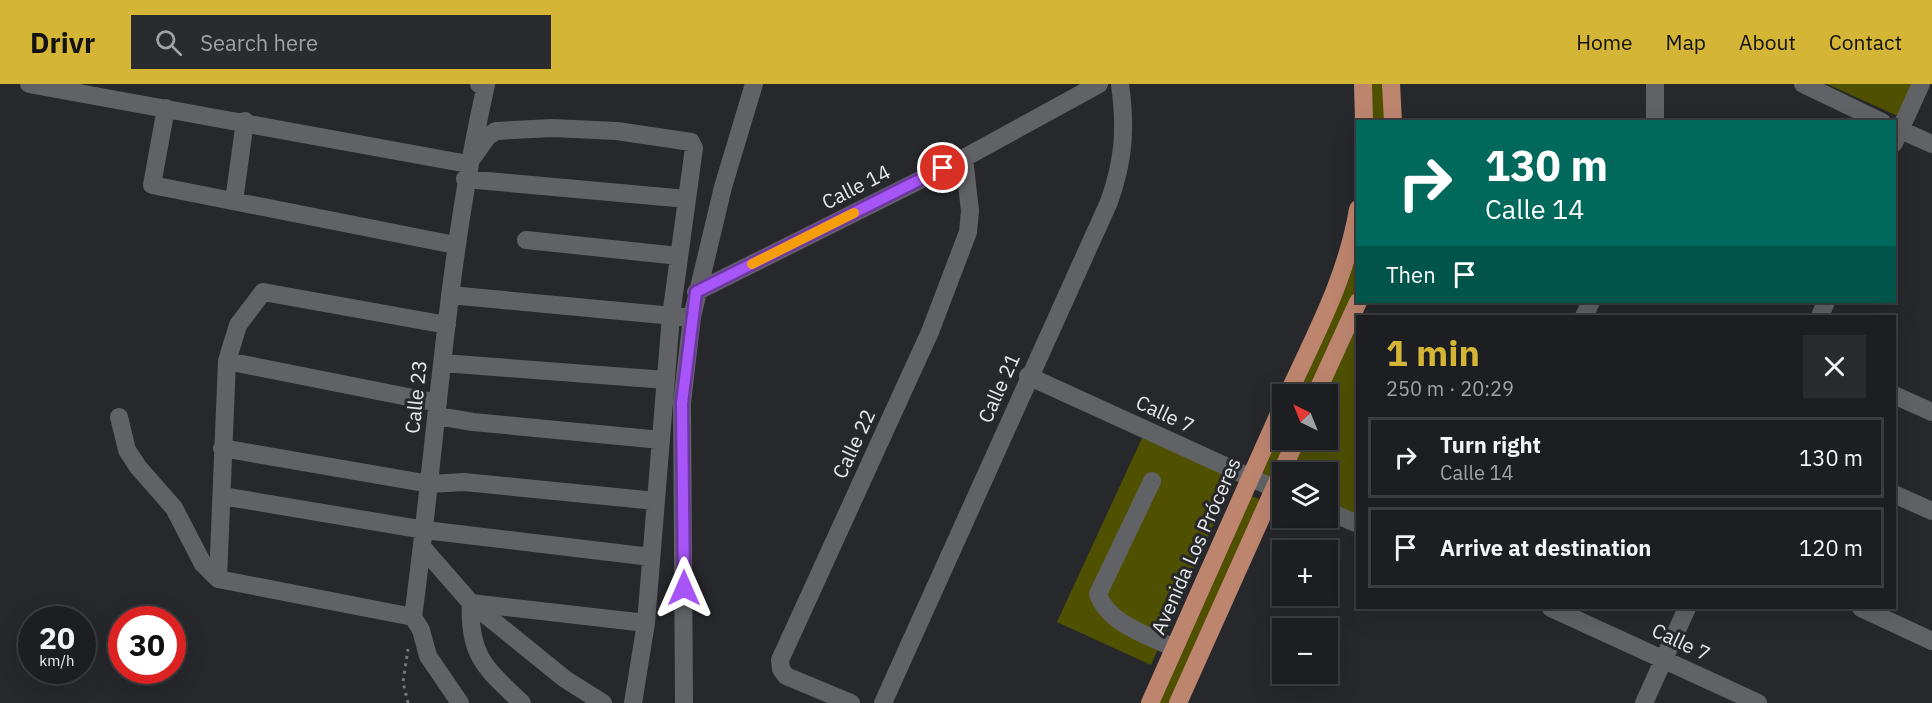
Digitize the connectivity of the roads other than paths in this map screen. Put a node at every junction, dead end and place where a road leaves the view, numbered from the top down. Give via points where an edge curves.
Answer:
1 (29, 84) edge
2 (754, 84) edge
3 (1099, 84) edge
4 (1120, 84) edge
5 (1363, 84) edge
6 (1391, 84) edge
7 (1654, 84) edge
8 (1803, 84) edge
9 (1921, 84) edge
10 (482, 85) edge
11 (165, 108) junction
12 (1364, 120) edge
13 (1393, 120) edge
14 (1655, 120) edge
15 (1878, 120) edge
16 (245, 121) junction
17 (1896, 134) edge
18 (1932, 144) edge
19 (964, 158) junction
20 (467, 172) junction
21 (687, 199) junction
22 (234, 201) junction
23 (1356, 218) edge
24 (526, 240) dead end
25 (455, 244) junction
26 (679, 256) junction
27 (696, 292) junction
28 (450, 295) junction
29 (1358, 303) edge
30 (671, 316) junction
31 (692, 318) junction
32 (447, 325) junction
33 (227, 362) junction
34 (442, 363) junction
35 (1028, 376) junction
36 (666, 380) junction
37 (1293, 384) edge
38 (1321, 384) edge
39 (1896, 396) edge
40 (438, 410) junction
41 (1932, 412) edge
42 (119, 417) dead end
43 (1272, 428) edge
44 (661, 440) junction
45 (222, 448) junction
46 (1250, 478) junction
47 (1152, 481) dead end
48 (430, 484) junction
49 (1272, 487) edge
50 (1896, 495) edge
51 (222, 496) junction
52 (656, 501) junction
53 (1272, 503) edge
54 (1932, 511) edge
55 (1338, 515) edge
56 (1356, 523) edge
57 (424, 539) junction
58 (651, 557) junction
59 (218, 579) junction
60 (471, 603) junction
61 (1553, 609) edge
62 (1687, 609) edge
63 (1862, 609) edge
64 (412, 617) junction
65 (646, 624) junction
66 (1932, 641) edge
67 (1174, 648) junction
68 (1665, 658) junction
69 (460, 703) edge
70 (522, 703) edge
71 (603, 703) edge
72 (633, 703) edge
73 (684, 703) edge
74 (851, 703) edge
75 (883, 703) edge
76 (1150, 703) edge
77 (1178, 703) edge
78 (1644, 703) edge
79 (1758, 703) edge

1 - 11 street
2 - 27 street
3 - 19 street, Calle 14
4 - 35 street, Calle 21 via 1124,110 1120,170 1109,202
5 - 12 main road
6 - 13 main road
7 - 14 street
8 - 15 street
9 - 17 street
10 - 20 street, Calle 23
11 - 16 street
11 - 22 street via 152,185
16 - 20 street
16 - 22 street
17 - 18 street
19 - 27 street, Calle 14
19 - 74 street, Calle 22 via 970,211 968,232 930,332 780,660 786,676
20 - 21 street
20 - 21 street via 496,131 617,131 685,140 694,148
20 - 25 street, Calle 23
21 - 26 street
22 - 25 street
23 - 37 main road via 1345,267
24 - 26 street
25 - 28 street, Calle 23
26 - 30 street
27 - 31 street
28 - 30 street
28 - 32 street, Calle 23
29 - 38 main road
30 - 31 street
30 - 36 street
31 - 73 street via 682,403
32 - 33 street via 263,292 238,325
32 - 34 street, Calle 23
33 - 40 street
33 - 45 street
34 - 36 street
34 - 40 street, Calle 23
35 - 46 street, Calle 7
35 - 75 street, Calle 21
36 - 44 street
39 - 41 street
40 - 44 street via 473,422
40 - 48 street, Calle 23
42 - 59 street via 127,450 174,508 203,564
43 - 46 main road, Avenida Los Próceres
44 - 52 street
45 - 48 street
45 - 51 street
46 - 49 street, Calle 7
46 - 67 main road, Avenida Los Próceres
47 - 67 street via 1098,594 1110,616
48 - 52 street via 464,482
48 - 57 street, Calle 23
50 - 54 street
51 - 57 street
51 - 59 street
52 - 58 street
53 - 77 main road
55 - 56 street
57 - 58 street
57 - 60 street
57 - 64 street, Calle 23
58 - 65 street
59 - 64 street
60 - 65 street
60 - 70 street via 474,648 488,669
60 - 71 street via 565,679
61 - 68 street, Calle 7
62 - 68 street
63 - 66 street
64 - 69 street via 421,630 428,656
65 - 72 street
67 - 76 main road, Avenida Los Próceres
68 - 78 street
68 - 79 street, Calle 7

